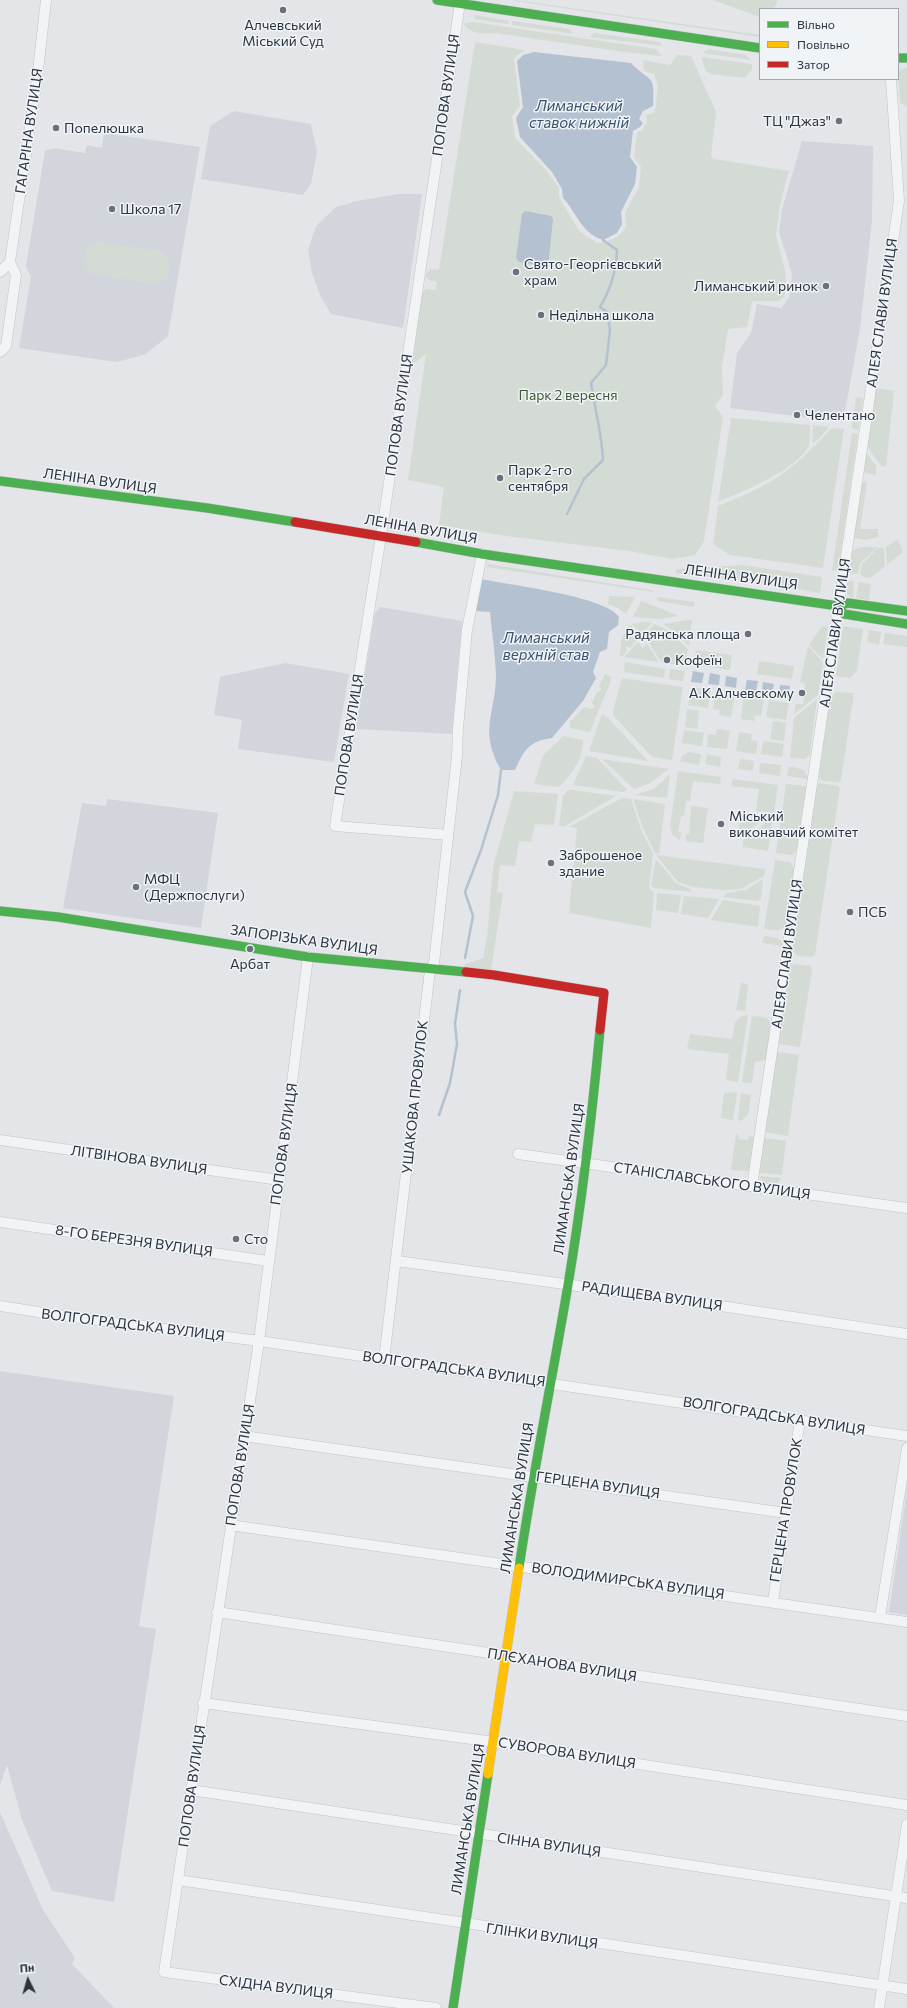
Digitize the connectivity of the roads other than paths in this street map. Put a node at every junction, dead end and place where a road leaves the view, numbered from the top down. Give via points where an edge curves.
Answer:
1 (46, 0) edge
2 (437, 0) edge
3 (460, 4) junction
4 (759, 48) edge
5 (891, 80) edge
6 (10, 262) junction
7 (0, 272) edge
8 (0, 352) edge
9 (0, 481) edge
10 (380, 535) junction
11 (482, 554) junction
12 (838, 606) junction
13 (907, 611) edge
14 (907, 624) edge
15 (448, 835) junction
16 (0, 911) edge
17 (308, 957) junction
18 (430, 970) junction
19 (604, 993) joint
20 (0, 1140) edge
21 (518, 1154) dead end
22 (585, 1164) junction
23 (279, 1180) junction
24 (752, 1186) junction
25 (907, 1208) edge
26 (0, 1222) edge
27 (268, 1261) junction
28 (397, 1261) junction
29 (568, 1284) junction
30 (0, 1306) edge
31 (907, 1334) edge
32 (259, 1341) junction
33 (384, 1360) junction
34 (549, 1382) junction
35 (800, 1420) junction
36 (244, 1436) junction
37 (907, 1436) edge
38 (907, 1448) edge
39 (534, 1476) junction
40 (786, 1513) junction
41 (230, 1525) junction
42 (520, 1566) junction
43 (773, 1601) junction
44 (217, 1612) junction
45 (880, 1617) junction
46 (907, 1622) edge
47 (506, 1656) junction
48 (204, 1703) junction
49 (907, 1716) edge
50 (494, 1742) junction
51 (191, 1790) junction
52 (907, 1805) edge
53 (907, 1824) edge
54 (480, 1835) junction
55 (178, 1880) junction
56 (902, 1897) edge
57 (466, 1924) junction
58 (164, 1972) joint
59 (883, 1986) junction
60 (907, 1989) edge
61 (436, 2008) edge
62 (453, 2008) edge
63 (879, 2008) edge

1 - 6 street, ГАГАРІНА ВУЛИЦЯ
2 - 3 street
3 - 4 street
3 - 10 street, ПОПОВА ВУЛИЦЯ
5 - 12 street, АЛЕЯ СЛАВИ ВУЛИЦЯ via 899,201
6 - 7 street
6 - 8 street, ГАГАРІНА ВУЛИЦЯ via 16,275 6,346
9 - 10 street, ЛЕНІНА ВУЛИЦЯ via 207,508
10 - 11 street, ЛЕНІНА ВУЛИЦЯ
10 - 15 street, ПОПОВА ВУЛИЦЯ via 335,826
11 - 12 street, ЛЕНІНА ВУЛИЦЯ
11 - 15 street, УШАКОВА ПРОВУЛОК via 467,630 458,756
12 - 13 street, ЛЕНІНА ВУЛИЦЯ via 848,603
12 - 14 street, ЛЕНІНА ВУЛИЦЯ via 844,614
12 - 24 street, АЛЕЯ СЛАВИ ВУЛИЦЯ
15 - 18 street, УШАКОВА ПРОВУЛОК via 434,963
16 - 17 street, ЗАПОРІЗЬКА ВУЛИЦЯ via 58,917
17 - 18 street, ЗАПОРІЗЬКА ВУЛИЦЯ
17 - 23 street, ПОПОВА ВУЛИЦЯ
18 - 19 street, ЗАПОРІЗЬКА ВУЛИЦЯ via 494,976
18 - 28 street, УШАКОВА ПРОВУЛОК
19 - 22 street, ЛИМАНСЬКА ВУЛИЦЯ via 592,1124
20 - 23 street, ЛІТВІНОВА ВУЛИЦЯ
21 - 22 street, СТАНІСЛАВСЬКОГО ВУЛИЦЯ
22 - 24 street, СТАНІСЛАВСЬКОГО ВУЛИЦЯ
22 - 29 street, ЛИМАНСЬКА ВУЛИЦЯ
23 - 27 street, ПОПОВА ВУЛИЦЯ
24 - 25 street, СТАНІСЛАВСЬКОГО ВУЛИЦЯ
26 - 27 street, 8-ГО БЕРЕЗНЯ ВУЛИЦЯ
27 - 32 street, ПОПОВА ВУЛИЦЯ
28 - 29 street, РАДИЩЕВА ВУЛИЦЯ
28 - 33 street, УШАКОВА ПРОВУЛОК
29 - 31 street, РАДИЩЕВА ВУЛИЦЯ
29 - 34 street, ЛИМАНСЬКА ВУЛИЦЯ
30 - 32 street, ВОЛГОГРАДСЬКА ВУЛИЦЯ
32 - 33 street, ВОЛГОГРАДСЬКА ВУЛИЦЯ
32 - 36 street, ПОПОВА ВУЛИЦЯ
33 - 34 street, ВОЛГОГРАДСЬКА ВУЛИЦЯ
34 - 35 street, ВОЛГОГРАДСЬКА ВУЛИЦЯ
34 - 39 street, ЛИМАНСЬКА ВУЛИЦЯ
35 - 37 street, ВОЛГОГРАДСЬКА ВУЛИЦЯ
35 - 40 street, ГЕРЦЕНА ПРОВУЛОК
36 - 39 street, ГЕРЦЕНА ВУЛИЦЯ
36 - 41 street, ПОПОВА ВУЛИЦЯ
38 - 45 street
39 - 40 street, ГЕРЦЕНА ВУЛИЦЯ
39 - 42 street, ЛИМАНСЬКА ВУЛИЦЯ
40 - 43 street, ГЕРЦЕНА ПРОВУЛОК
41 - 42 street, ВОЛОДИМИРСЬКА ВУЛИЦЯ
41 - 44 street, ПОПОВА ВУЛИЦЯ
42 - 43 street, ВОЛОДИМИРСЬКА ВУЛИЦЯ
42 - 47 street, ЛИМАНСЬКА ВУЛИЦЯ
43 - 45 street, ВОЛОДИМИРСЬКА ВУЛИЦЯ
44 - 47 street, ПЛЄХАНОВА ВУЛИЦЯ
44 - 48 street, ПОПОВА ВУЛИЦЯ
45 - 46 street, ВОЛОДИМИРСЬКА ВУЛИЦЯ
47 - 49 street, ПЛЄХАНОВА ВУЛИЦЯ
47 - 50 street, ЛИМАНСЬКА ВУЛИЦЯ
48 - 50 street, СУВОРОВА ВУЛИЦЯ
48 - 51 street, ПОПОВА ВУЛИЦЯ
50 - 52 street, СУВОРОВА ВУЛИЦЯ
50 - 54 street, ЛИМАНСЬКА ВУЛИЦЯ
51 - 54 street, СІННА ВУЛИЦЯ
51 - 55 street, ПОПОВА ВУЛИЦЯ
53 - 56 street
54 - 56 street, СІННА ВУЛИЦЯ
54 - 57 street, ЛИМАНСЬКА ВУЛИЦЯ
55 - 57 street, ГЛІНКИ ВУЛИЦЯ
55 - 58 street, ПОПОВА ВУЛИЦЯ
56 - 59 street
57 - 59 street, ГЛІНКИ ВУЛИЦЯ
57 - 62 street, ЛИМАНСЬКА ВУЛИЦЯ
58 - 61 street, СХІДНА ВУЛИЦЯ
59 - 60 street, ГЛІНКИ ВУЛИЦЯ
59 - 63 street

